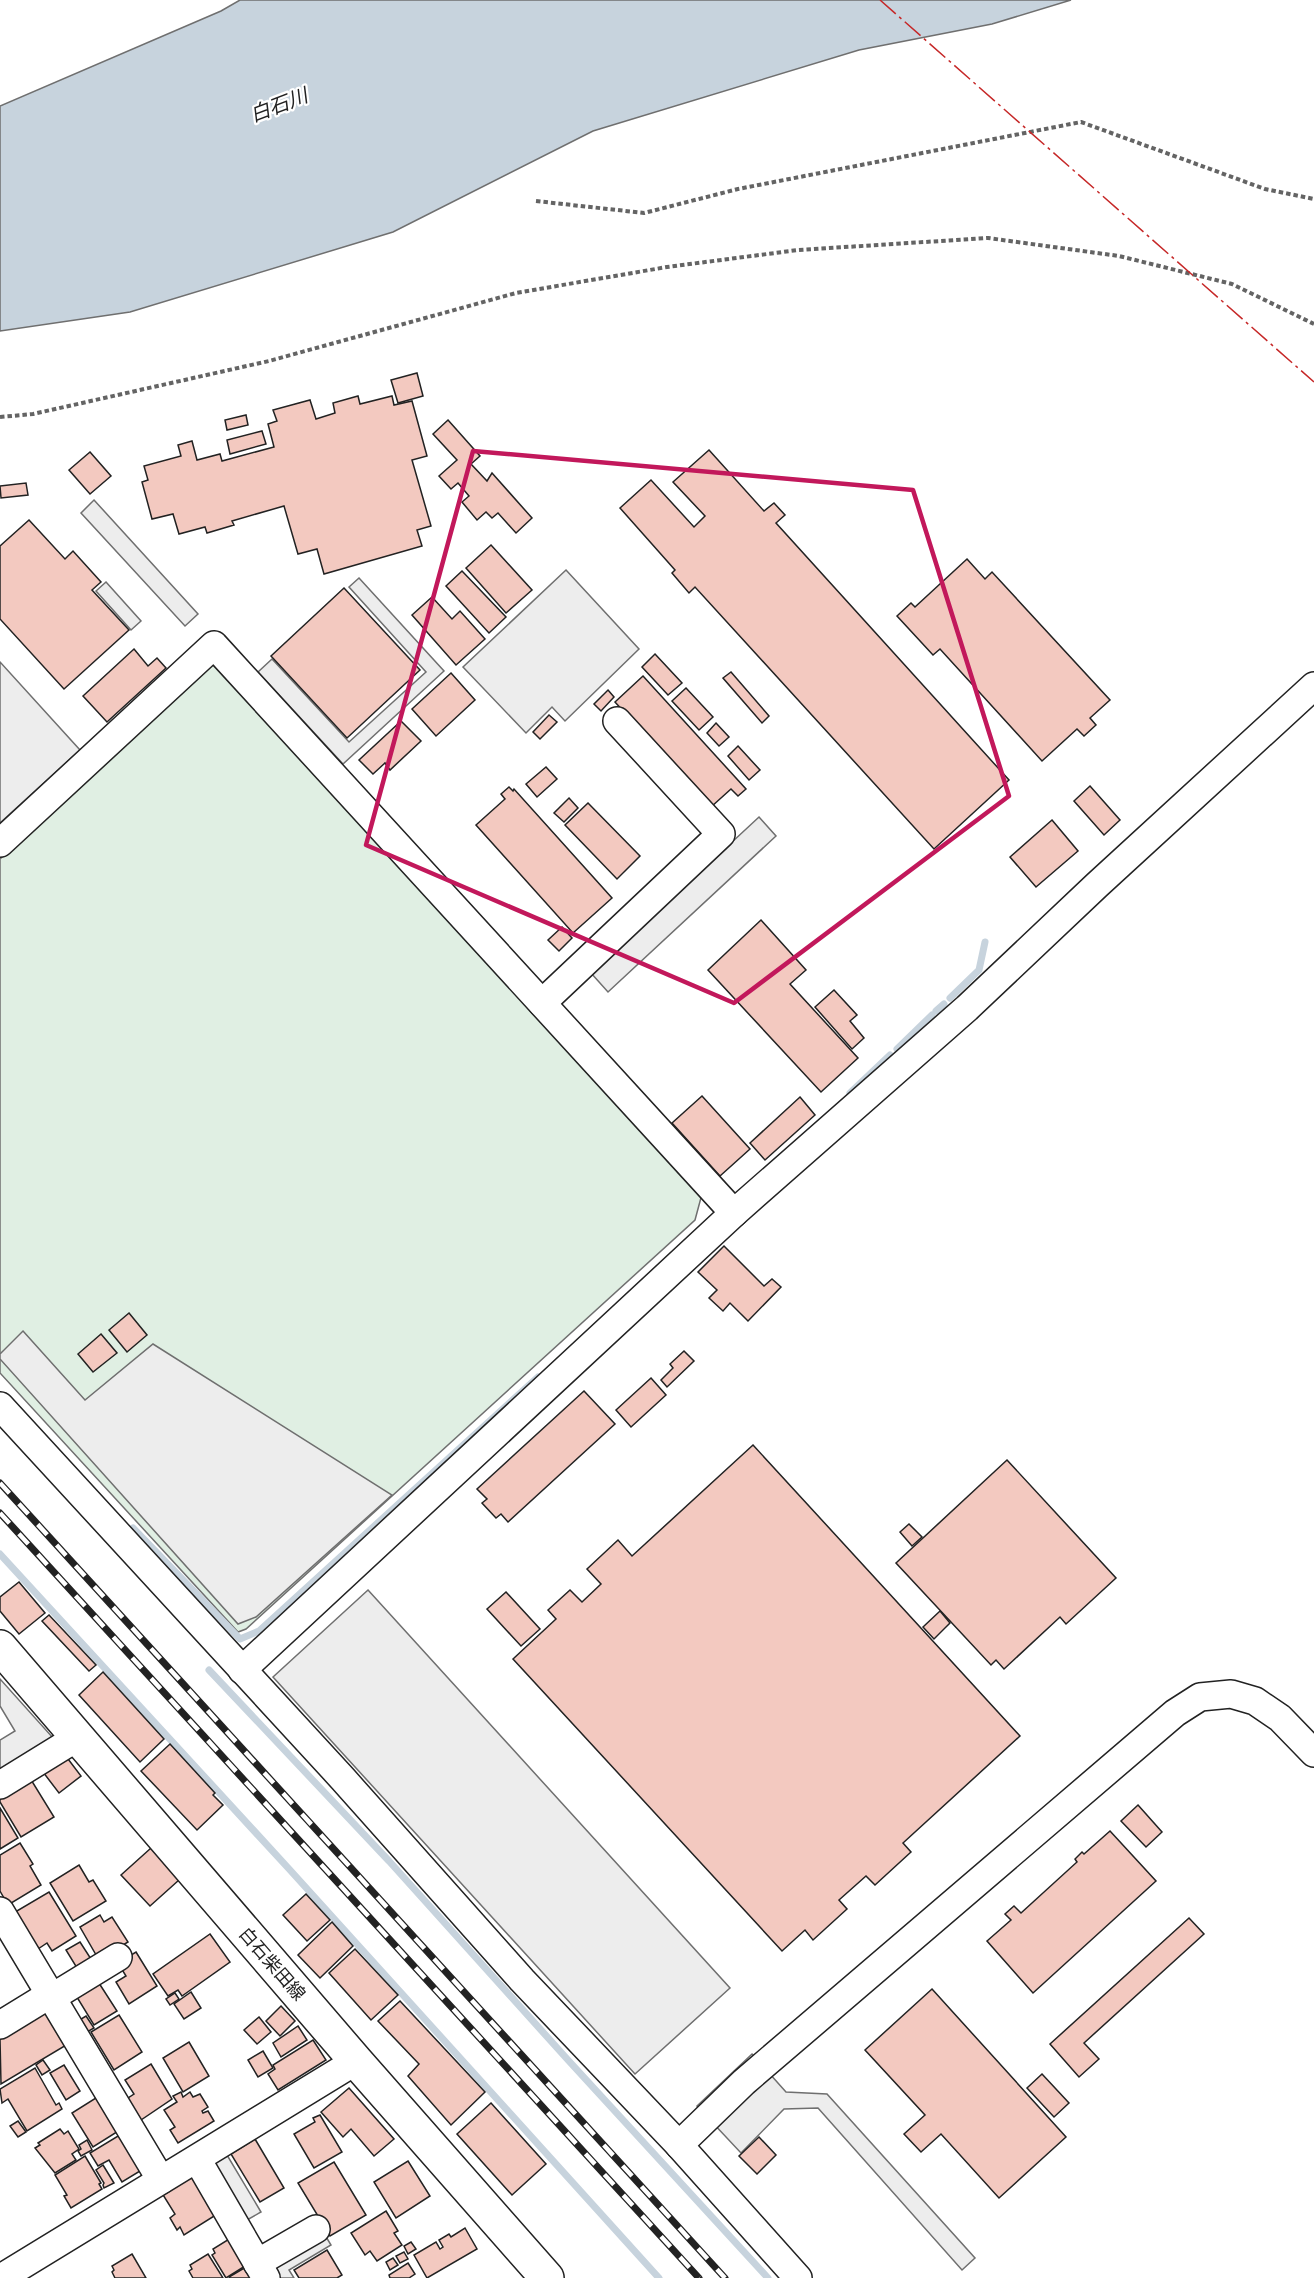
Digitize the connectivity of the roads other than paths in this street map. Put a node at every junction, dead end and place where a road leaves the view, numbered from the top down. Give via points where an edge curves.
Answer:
1 (1314, 686) edge
2 (616, 722) dead end
3 (0, 843) edge
4 (542, 1003) junction
5 (734, 1213) junction
6 (0, 1406) edge
7 (0, 1647) edge
8 (242, 1670) junction
9 (78, 1737) junction
10 (1314, 1753) edge
11 (0, 1785) edge
12 (4, 1927) edge
13 (118, 1957) dead end
14 (50, 1996) junction
15 (0, 2025) edge
16 (356, 2061) junction
17 (679, 2145) junction
18 (197, 2158) junction
19 (161, 2180) junction
20 (316, 2229) dead end
21 (261, 2271) edge
22 (1, 2278) edge
23 (547, 2278) edge
24 (798, 2278) edge

1 - 5 street via 967,1008
2 - 4 street via 721,834
3 - 4 street via 214,645
4 - 5 street
5 - 8 street
6 - 8 street
7 - 9 main road, 白石柴田線
8 - 17 street via 522,1980
9 - 11 street
9 - 16 main road, 白石柴田線
10 - 17 street via 1280,1718 1255,1701 1230,1694 1200,1697 1175,1713 744,2082
12 - 14 street
13 - 14 street
14 - 15 street
14 - 19 street
16 - 18 street
16 - 23 main road, 白石柴田線
17 - 24 street
18 - 19 street
18 - 21 street
19 - 22 street
20 - 21 street

